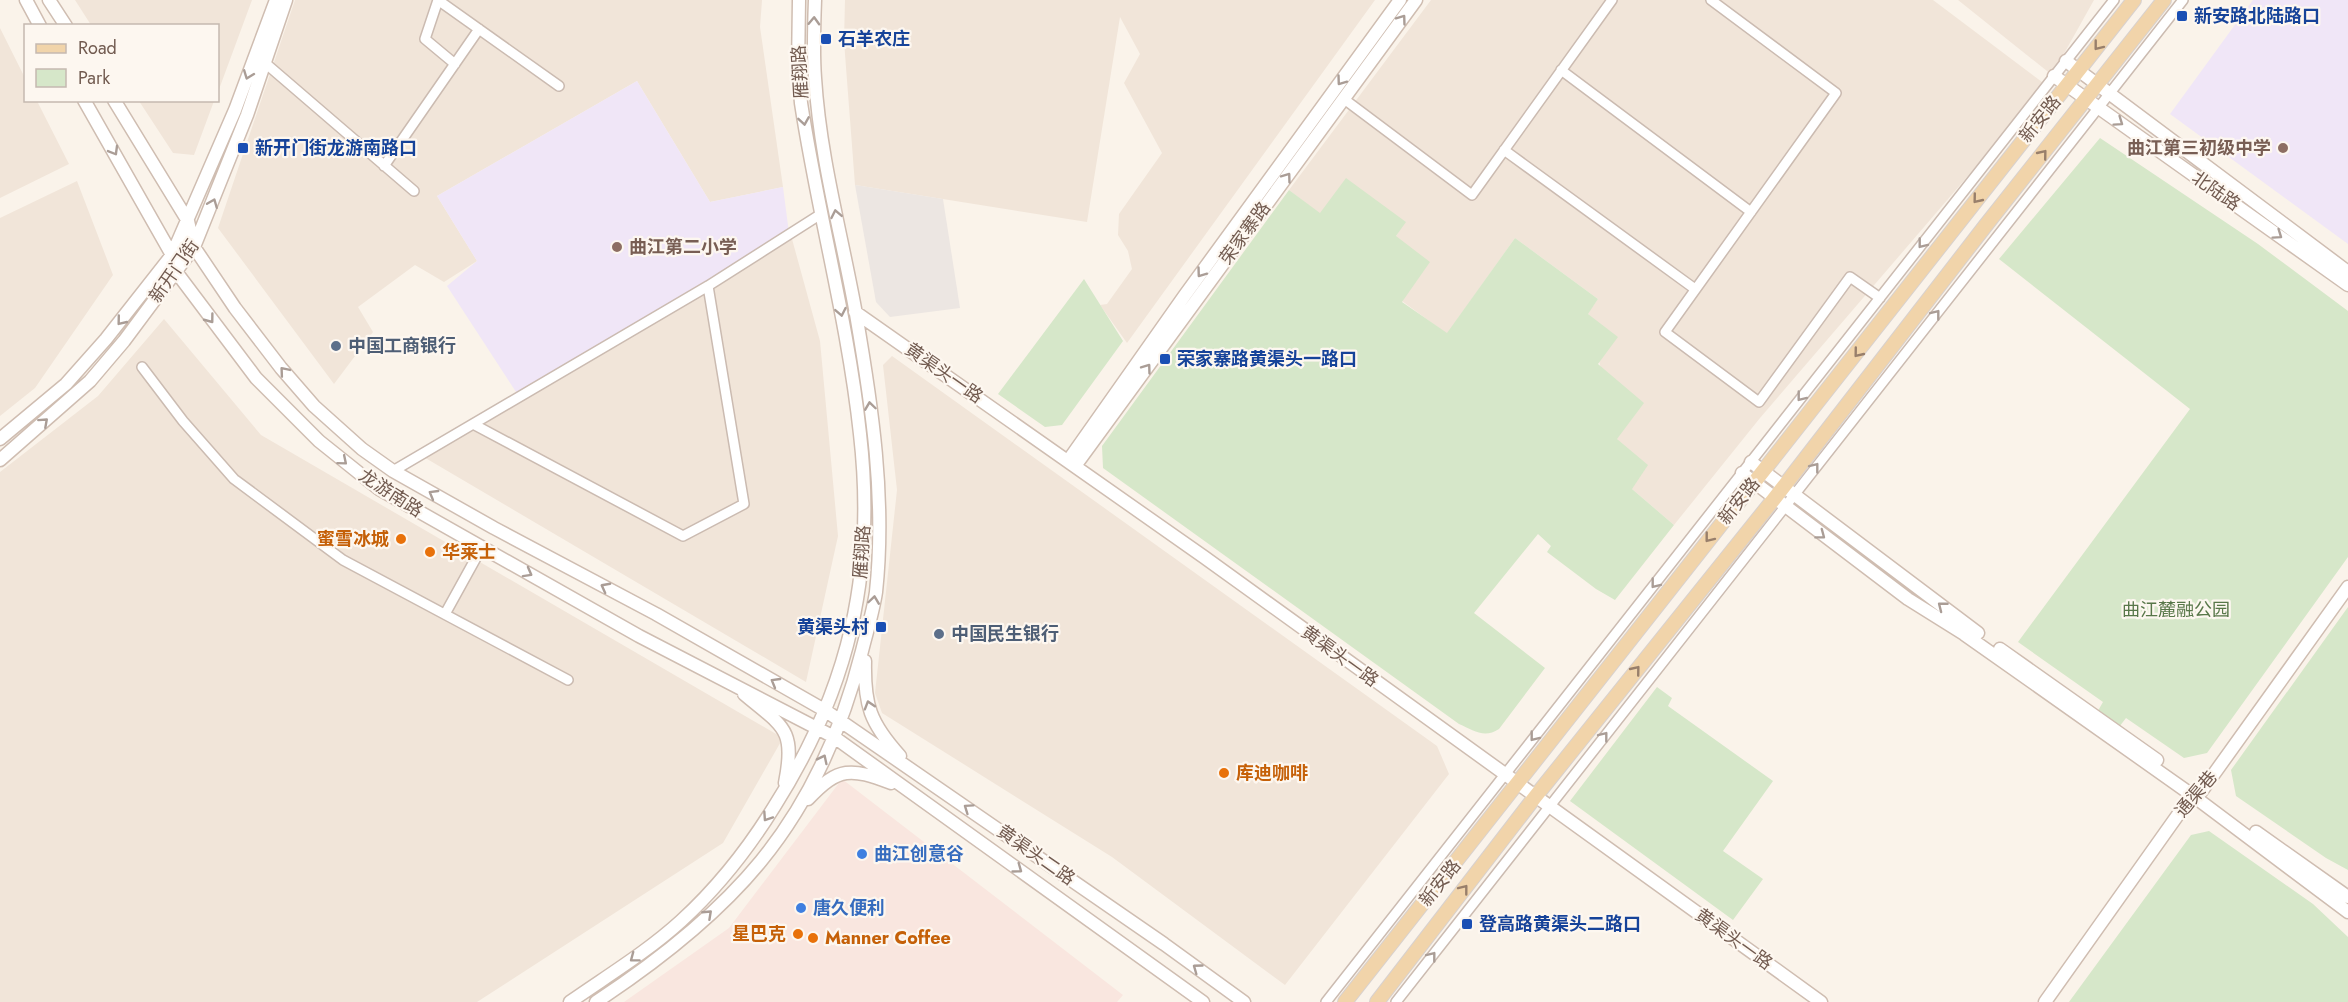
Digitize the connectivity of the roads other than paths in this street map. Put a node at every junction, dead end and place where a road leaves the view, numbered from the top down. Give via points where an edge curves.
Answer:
1 (26, 0) edge
2 (49, 0) edge
3 (276, 0) edge
4 (286, 0) edge
5 (799, 0) edge
6 (815, 0) edge
7 (1400, 0) edge
8 (1416, 0) edge
9 (1612, 0) edge
10 (1711, 0) edge
11 (2114, 0) edge
12 (2134, 0) edge
13 (2164, 0) edge
14 (2183, 0) edge
15 (39, 24) edge
16 (65, 24) edge
17 (479, 29) junction
18 (264, 62) junction
19 (2066, 62) junction
20 (455, 64) junction
21 (1561, 70) junction
22 (2079, 71) junction
23 (2054, 76) junction
24 (2097, 85) junction
25 (559, 86) dead end
26 (2067, 86) junction
27 (2109, 94) junction
28 (1344, 99) junction
29 (2086, 99) junction
30 (85, 102) edge
31 (115, 102) edge
32 (2098, 108) junction
33 (1504, 150) junction
34 (384, 166) junction
35 (414, 191) dead end
36 (1751, 212) junction
37 (821, 214) junction
38 (188, 221) junction
39 (194, 247) junction
40 (172, 255) junction
41 (2348, 272) edge
42 (177, 273) junction
43 (2348, 285) edge
44 (708, 286) junction
45 (1695, 290) junction
46 (1880, 298) junction
47 (855, 312) junction
48 (142, 367) dead end
49 (474, 424) junction
50 (0, 439) edge
51 (0, 460) edge
52 (1751, 462) junction
53 (1071, 463) junction
54 (393, 471) junction
55 (1763, 471) junction
56 (1747, 478) junction
57 (1788, 491) junction
58 (1779, 503) junction
59 (482, 547) junction
60 (2348, 587) edge
61 (445, 614) junction
62 (866, 638) junction
63 (568, 680) dead end
64 (734, 686) junction
65 (826, 711) junction
66 (841, 721) junction
67 (818, 728) junction
68 (834, 737) junction
69 (913, 770) junction
70 (1504, 775) junction
71 (1516, 784) junction
72 (908, 790) junction
73 (783, 794) junction
74 (2196, 794) junction
75 (1535, 796) junction
76 (1549, 807) junction
77 (793, 815) junction
78 (2348, 897) edge
79 (2348, 912) edge
80 (570, 1002) edge
81 (596, 1002) edge
82 (1203, 1002) edge
83 (1244, 1002) edge
84 (1326, 1002) edge
85 (1345, 1002) edge
86 (1377, 1002) edge
87 (1396, 1002) edge
88 (1821, 1002) edge
89 (2045, 1002) edge

1 - 15 street
2 - 16 street
3 -> 38 street, 新开门街
4 - 18 street, 新开门街
5 -> 37 street, 雁翔路 via 801,103
47 -> 6 street, 雁翔路 via 818,111 813,54
7 -> 53 street, 荣家寨路 via 1185,295
28 -> 8 street, 荣家寨路
9 - 21 street
10 - 36 street via 1836,93
11 - 19 street
12 -> 22 main road, 新安路
13 - 24 main road, 新安路
14 - 27 street
17 - 20 street
17 - 20 street via 438,0 425,39
17 - 25 street
18 - 34 street
39 -> 18 street, 新开门街 via 240,135
19 - 22 street, 北陆路
19 - 23 street
20 - 34 street
21 - 33 street
21 - 36 street
22 - 24 street, 北陆路
22 - 26 main road, 新安路
23 - 26 street, 北陆路
23 -> 46 street
24 - 27 street, 北陆路
24 - 29 main road, 新安路
26 - 29 street, 北陆路
26 -> 55 main road, 新安路
27 - 32 street
27 - 41 street, 北陆路
28 - 33 street via 1472,195
53 -> 28 street, 荣家寨路
29 - 32 street, 北陆路
57 -> 29 main road, 新安路
30 -> 40 street, 龙游南路
31 - 38 street, 龙游南路
32 -> 43 street, 北陆路
57 -> 32 street
33 - 45 street
34 - 35 street
36 - 45 street
37 - 44 street
37 -> 65 street, 雁翔路 via 851,367 864,496 864,549 856,608
38 - 39 street, 龙游南路
38 - 40 street, 新开门街
39 - 42 street, 新开门街
54 -> 39 street, 龙游南路 via 314,406 235,308
40 - 42 street, 龙游南路
40 -> 50 street, 新开门街 via 66,384
51 -> 42 street, 新开门街 via 90,381
42 -> 59 street, 龙游南路 via 256,378 319,441 379,489
44 - 49 street
44 - 49 street via 744,504 683,536
45 - 46 street via 1665,332 1759,402 1850,277
46 -> 52 street
47 - 53 street, 黄渠头一路
62 -> 47 street, 雁翔路 via 876,592 879,501 876,449
48 - 61 street via 234,479 343,560
49 - 54 street
52 - 55 street
52 - 56 street
53 - 70 street, 黄渠头一路
65 -> 54 street, 龙游南路
55 - 56 main road, 新安路
55 - 57 street
56 - 58 street
56 -> 70 street
56 -> 71 main road, 新安路
57 - 58 main road, 新安路
74 -> 57 street
58 -> 74 street via 1908,599
75 -> 58 main road, 新安路
76 -> 58 street
59 - 61 street
59 -> 64 street, 龙游南路
60 - 74 street, 通渠巷
61 - 63 street
62 - 66 street, 雁翔路
69 -> 62 street via 882,735 868,705
64 - 67 street, 龙游南路
64 - 73 street via 777,720 786,733 790,755
65 - 66 street, 黄渠头二路
65 - 67 street, 雁翔路
66 - 68 street, 雁翔路
66 - 69 street, 黄渠头二路
67 - 68 street, 龙游南路
67 - 73 street, 雁翔路
68 - 72 street, 黄渠头二路
77 -> 68 street, 雁翔路
83 -> 69 street, 黄渠头二路
70 - 71 street, 黄渠头一路
70 - 84 street
71 - 75 street, 黄渠头一路
71 - 85 main road, 新安路
72 - 77 street via 849,772 826,781
72 -> 82 street, 黄渠头二路
73 -> 80 street, 雁翔路 via 730,869 694,909
74 - 78 street
74 - 79 street
74 - 89 street, 通渠巷
75 - 76 street, 黄渠头一路
86 -> 75 main road, 新安路
87 -> 76 street
76 - 88 street, 黄渠头一路
81 -> 77 street, 雁翔路 via 652,962 734,891 762,860

